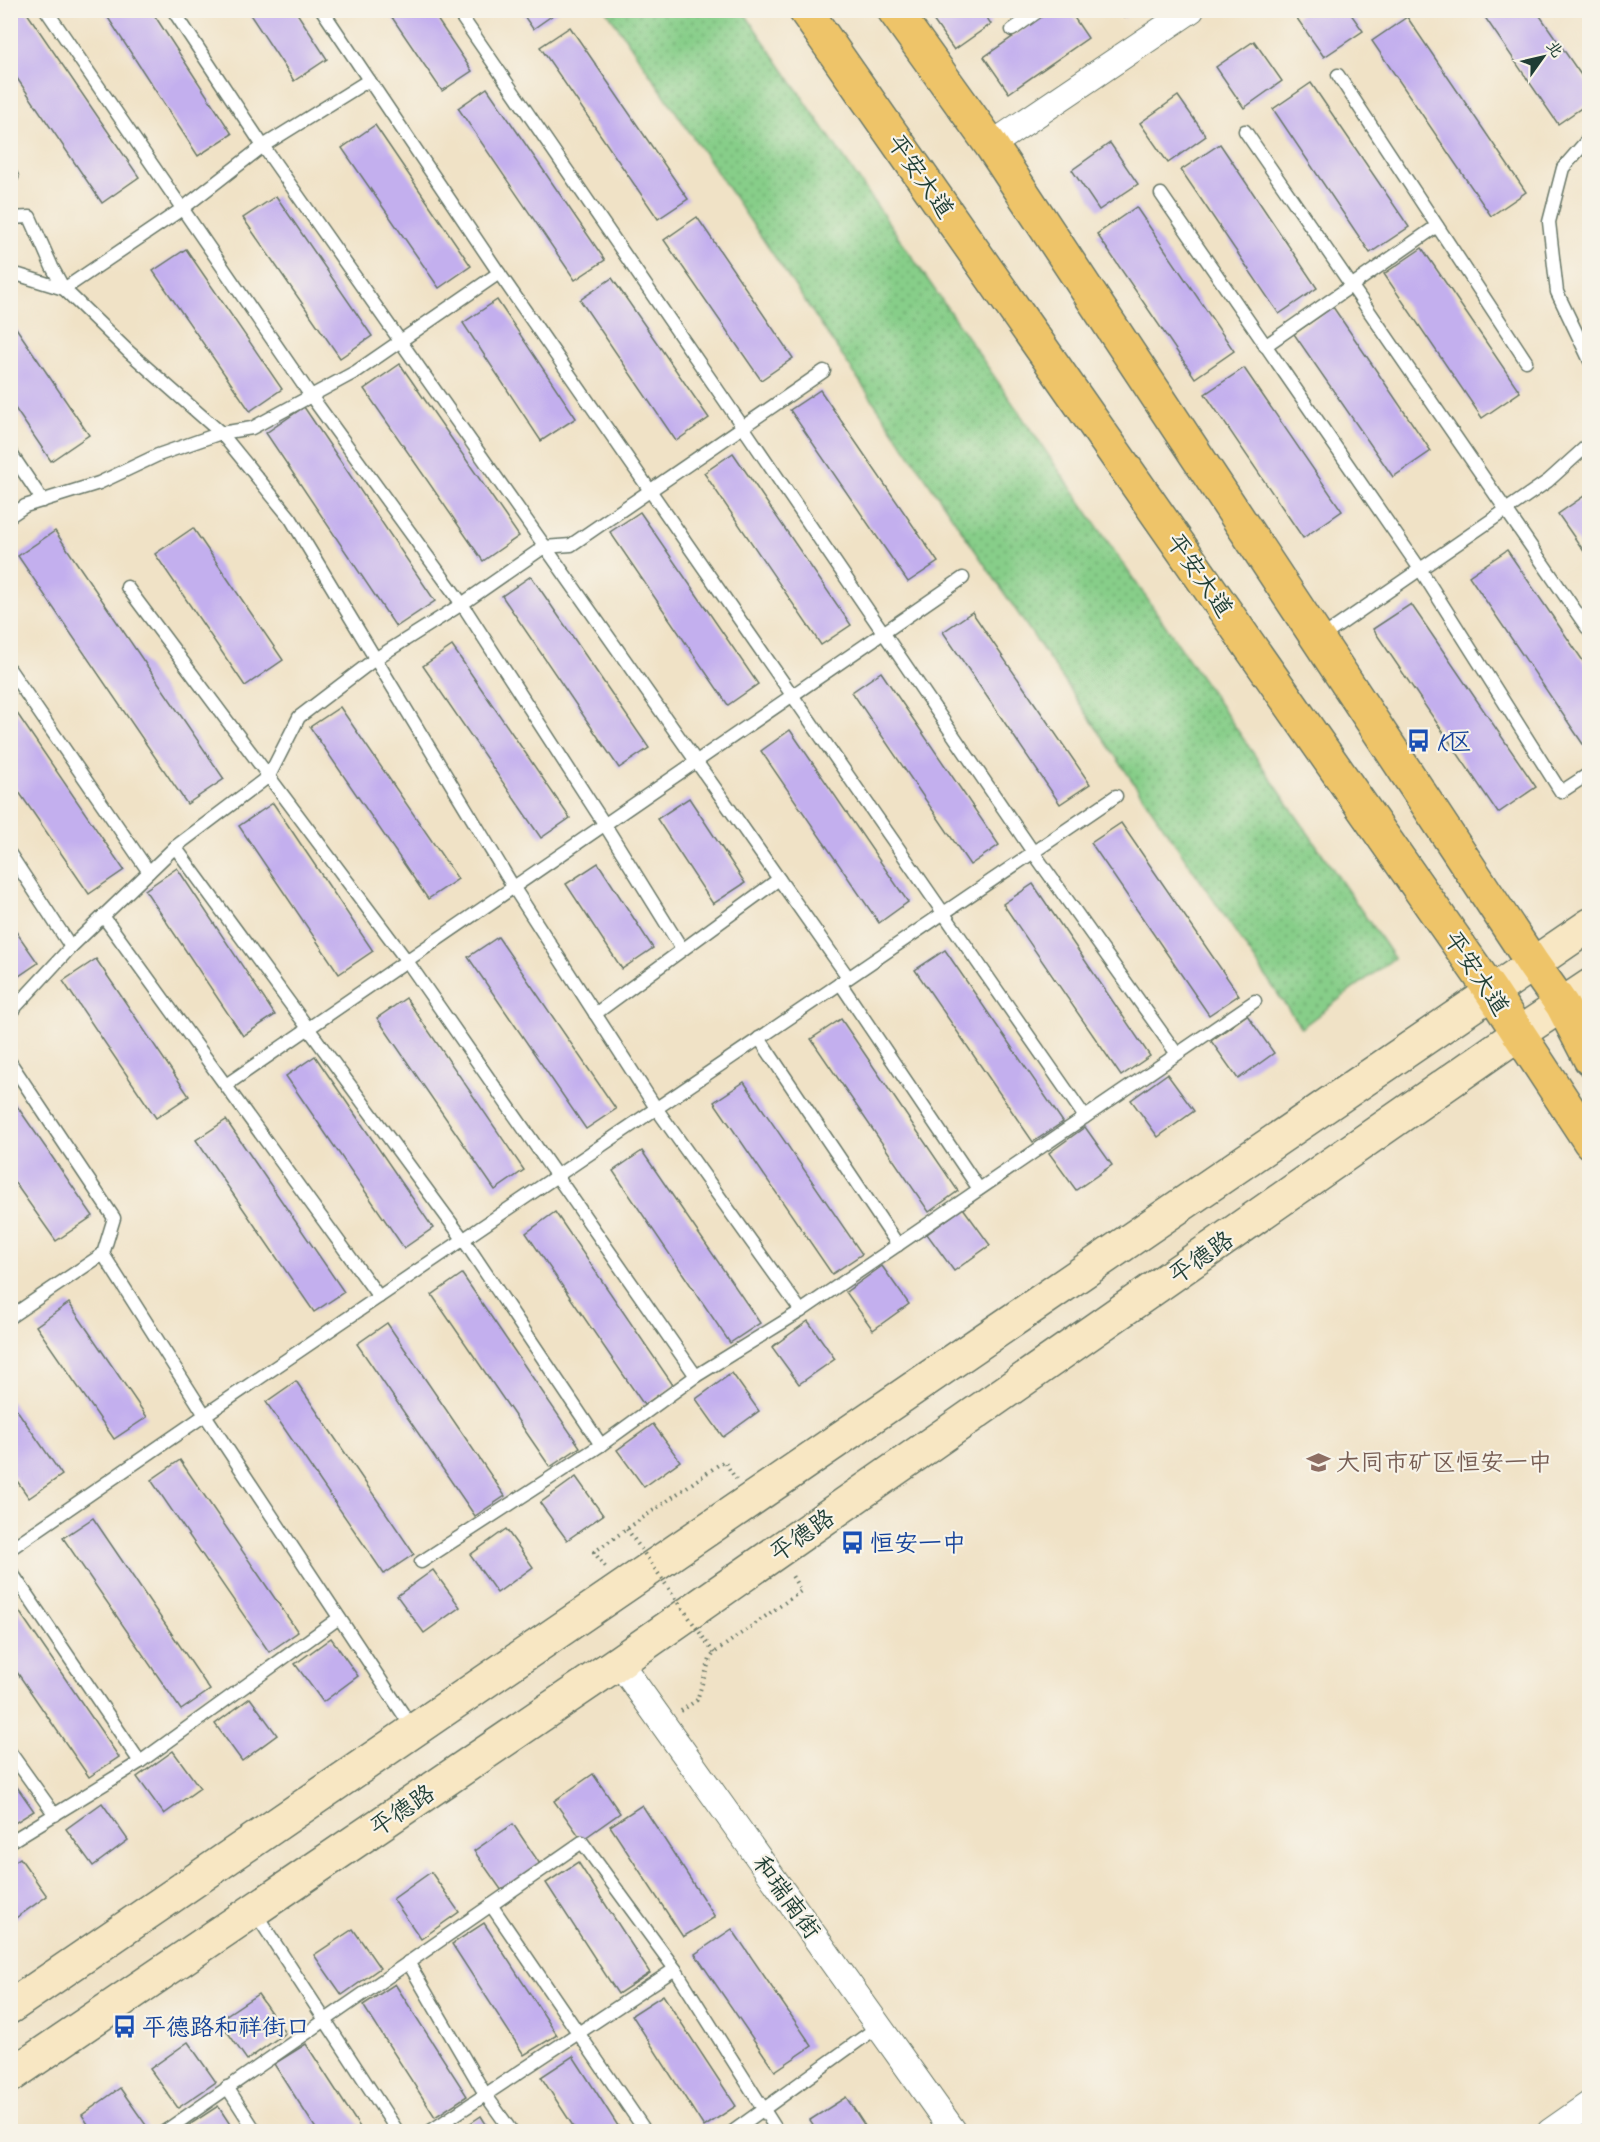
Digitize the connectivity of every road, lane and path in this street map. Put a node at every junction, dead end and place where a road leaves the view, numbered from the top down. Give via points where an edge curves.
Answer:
1 (46, 10) edge
2 (173, 10) edge
3 (322, 10) edge
4 (456, 10) edge
5 (805, 10) edge
6 (894, 10) edge
7 (1040, 10) edge
8 (1191, 10) edge
9 (1012, 30) dead end
10 (1338, 75) dead end
11 (369, 80) junction
12 (1245, 131) dead end
13 (1590, 137) edge
14 (991, 145) junction
15 (263, 146) junction
16 (10, 173) edge
17 (10, 179) edge
18 (1161, 194) dead end
19 (182, 208) junction
20 (10, 218) edge
21 (1437, 226) junction
22 (499, 273) junction
23 (10, 275) edge
24 (1352, 284) junction
25 (64, 289) junction
26 (400, 341) junction
27 (1266, 346) junction
28 (1526, 361) dead end
29 (1590, 361) edge
30 (824, 371) dead end
31 (311, 396) junction
32 (743, 427) junction
33 (221, 433) junction
34 (1589, 445) edge
35 (10, 452) edge
36 (651, 490) junction
37 (43, 501) junction
38 (1507, 509) junction
39 (10, 516) edge
40 (544, 547) junction
41 (1420, 569) junction
42 (963, 578) dead end
43 (127, 587) dead end
44 (462, 604) junction
45 (1590, 632) edge
46 (883, 633) junction
47 (1318, 639) junction
48 (375, 659) junction
49 (10, 670) edge
50 (793, 695) junction
51 (696, 762) junction
52 (1590, 773) edge
53 (269, 776) junction
54 (1116, 796) dead end
55 (605, 825) junction
56 (175, 847) junction
57 (1033, 852) junction
58 (10, 854) edge
59 (149, 872) junction
60 (779, 879) junction
61 (514, 888) junction
62 (943, 913) junction
63 (103, 916) junction
64 (1590, 926) edge
65 (70, 947) junction
66 (682, 949) junction
67 (407, 961) junction
68 (1533, 964) junction
69 (844, 980) junction
70 (1590, 986) edge
71 (1491, 991) junction
72 (1255, 1001) dead end
73 (1562, 1005) junction
74 (10, 1013) edge
75 (595, 1014) junction
76 (309, 1028) junction
77 (1518, 1034) junction
78 (759, 1038) junction
79 (1177, 1054) junction
80 (1590, 1059) edge
81 (10, 1062) edge
82 (226, 1085) junction
83 (656, 1108) junction
84 (1085, 1117) junction
85 (1590, 1142) edge
86 (556, 1175) junction
87 (979, 1190) junction
88 (463, 1239) junction
89 (898, 1245) junction
90 (103, 1254) junction
91 (378, 1297) junction
92 (801, 1311) junction
93 (10, 1317) edge
94 (696, 1376) junction
95 (205, 1415) junction
96 (601, 1445) junction
97 (724, 1461) dead end
98 (627, 1529) junction
99 (10, 1549) edge
100 (594, 1552) dead end
101 (421, 1562) dead end
102 (10, 1570) edge
103 (801, 1591) dead end
104 (339, 1618) junction
105 (714, 1653) junction
106 (619, 1662) junction
107 (697, 1700) dead end
108 (414, 1730) junction
109 (10, 1752) edge
110 (140, 1762) junction
111 (55, 1815) junction
112 (10, 1842) edge
113 (491, 1905) junction
114 (254, 1910) junction
115 (408, 1962) junction
116 (675, 1969) junction
117 (10, 2007) edge
118 (324, 2019) junction
119 (879, 2026) junction
120 (578, 2033) junction
121 (10, 2076) edge
122 (227, 2087) junction
123 (485, 2094) junction
124 (1590, 2104) edge
125 (763, 2109) junction
126 (164, 2132) edge
127 (256, 2132) edge
128 (398, 2132) edge
129 (429, 2132) edge
130 (512, 2132) edge
131 (646, 2132) edge
132 (732, 2132) edge
133 (778, 2132) edge
134 (954, 2132) edge
135 (1550, 2132) edge

1 - 19 lane
2 - 15 lane
3 - 11 lane
4 - 32 lane
5 - 71 main road, 平安大道
6 - 14 main road
7 - 9 lane
8 - 14 street
10 - 21 lane
11 - 15 lane
11 - 22 lane
12 - 24 lane
13 - 29 lane via 1563,168 1549,222 1557,292
14 - 47 main road
15 - 19 lane
15 - 26 lane
16 - 17 lane
18 - 27 lane
19 - 25 lane
19 - 31 lane
20 - 25 lane via 30,217
21 - 24 lane
21 - 28 lane
22 - 26 lane
22 - 36 lane
23 - 25 lane
24 - 27 lane
24 - 38 lane
25 - 33 lane
26 - 31 lane
26 - 40 lane
27 - 41 lane
30 - 32 lane
31 - 33 lane via 252,428
31 - 44 lane
32 - 36 lane
32 - 46 lane
33 - 37 lane via 158,455 99,483
33 - 48 lane via 291,519
34 - 38 lane via 1548,481
35 - 37 lane
36 - 40 lane via 571,545
36 - 50 lane
37 - 39 lane
38 - 41 lane
38 - 45 lane
40 - 44 lane
40 - 51 lane
41 - 47 lane
41 - 52 lane via 1561,792
42 - 46 lane
43 - 53 lane
44 - 48 lane
44 - 55 lane
46 - 50 lane
46 - 57 lane
47 - 68 main road
48 - 53 lane via 299,717
48 - 61 lane
49 - 59 lane
50 - 51 lane
50 - 62 lane
51 - 55 lane
51 - 60 lane
53 - 56 lane
53 - 67 lane
54 - 57 lane
55 - 61 lane
55 - 66 lane
56 - 59 lane
56 - 76 lane
57 - 62 lane
57 - 79 lane
58 - 65 lane
59 - 63 lane
60 - 66 lane
60 - 69 lane
61 - 67 lane
61 - 75 lane
62 - 69 lane
62 - 84 lane
63 - 65 lane
63 - 82 lane
64 - 68 main road
65 - 74 lane
66 - 75 lane
67 - 76 lane
67 - 86 lane
68 - 71 main road
68 - 73 main road
69 - 78 lane
69 - 87 lane
70 - 73 main road, 平德路
71 - 77 main road, 平安大道
71 - 108 main road
72 - 79 lane
73 - 77 main road, 平德路
73 - 80 main road
75 - 83 lane
76 - 82 lane
76 - 88 lane
77 - 85 main road, 平安大道
77 - 106 main road, 平德路
78 - 83 lane
78 - 89 lane
79 - 84 lane
81 - 90 lane via 114,1218
82 - 91 lane
83 - 86 lane
83 - 92 lane
84 - 87 lane
86 - 88 lane
86 - 94 lane
87 - 89 lane
88 - 91 lane
88 - 96 lane
89 - 92 lane
90 - 93 lane
90 - 95 lane
91 - 95 lane
92 - 94 lane
94 - 96 lane
95 - 99 lane
95 - 104 lane
96 - 101 lane
97 - 98 path
98 - 100 path
98 - 105 path, bridge
102 - 110 lane
103 - 105 path
104 - 108 lane
104 - 110 lane
105 - 107 path
106 - 114 main road, 平德路
106 - 119 street, 和瑞南街
108 - 117 main road
109 - 111 lane
110 - 111 lane
111 - 112 lane
113 - 115 lane
113 - 116 lane via 582,1842
113 - 120 lane
114 - 118 lane
114 - 121 main road, 平德路
115 - 118 lane
115 - 123 lane
116 - 120 lane
116 - 125 lane
118 - 122 lane
118 - 128 lane
119 - 125 lane
119 - 134 street, 和瑞南街
120 - 123 lane
120 - 131 lane
122 - 126 lane
122 - 127 lane
123 - 129 lane
123 - 130 lane
124 - 135 street
125 - 132 lane
125 - 133 lane

